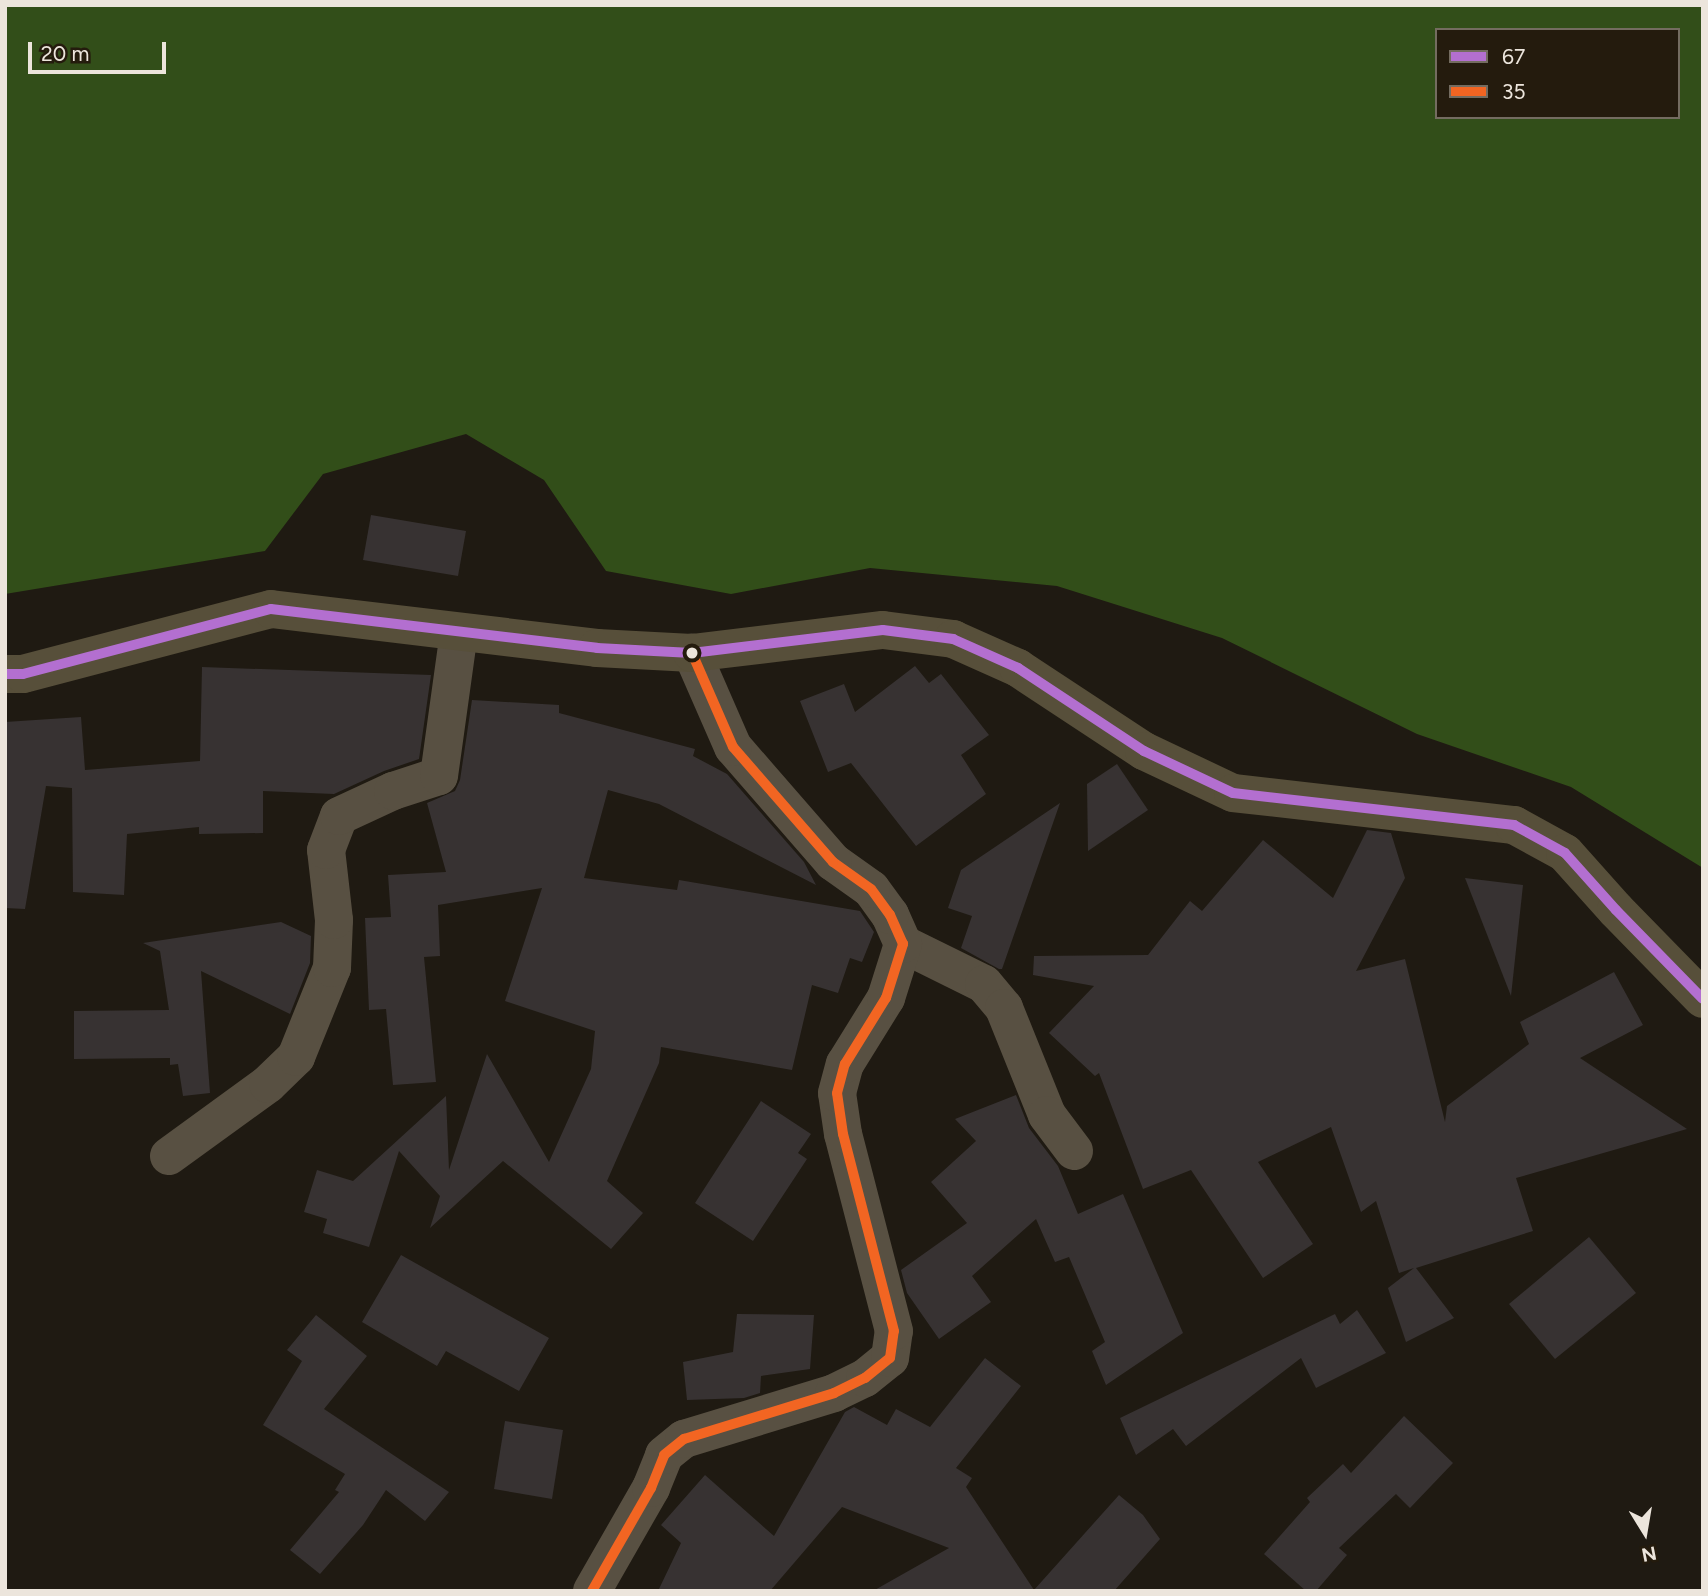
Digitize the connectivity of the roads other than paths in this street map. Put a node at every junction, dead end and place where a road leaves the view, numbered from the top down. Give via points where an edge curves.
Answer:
1 (459, 632) junction
2 (692, 653) junction
3 (5, 674) edge
4 (902, 944) junction
5 (1703, 999) edge
6 (1074, 1151) dead end
7 (169, 1156) dead end
8 (592, 1591) edge

1 - 2 main road via 597,648
1 - 3 main road via 271,609 23,674
1 - 7 street via 439,776 393,791 340,817 326,850 334,920 332,968 296,1057 268,1084
2 - 4 street via 733,747 833,862 871,890 890,915
2 - 5 main road via 883,630 953,639 1018,668 1144,751 1233,793 1514,825 1565,853
4 - 6 street via 984,984 1004,1008 1047,1115
4 - 8 street via 886,998 845,1064 837,1093 894,1331 890,1358 865,1378 834,1393 684,1439 664,1455 652,1488

